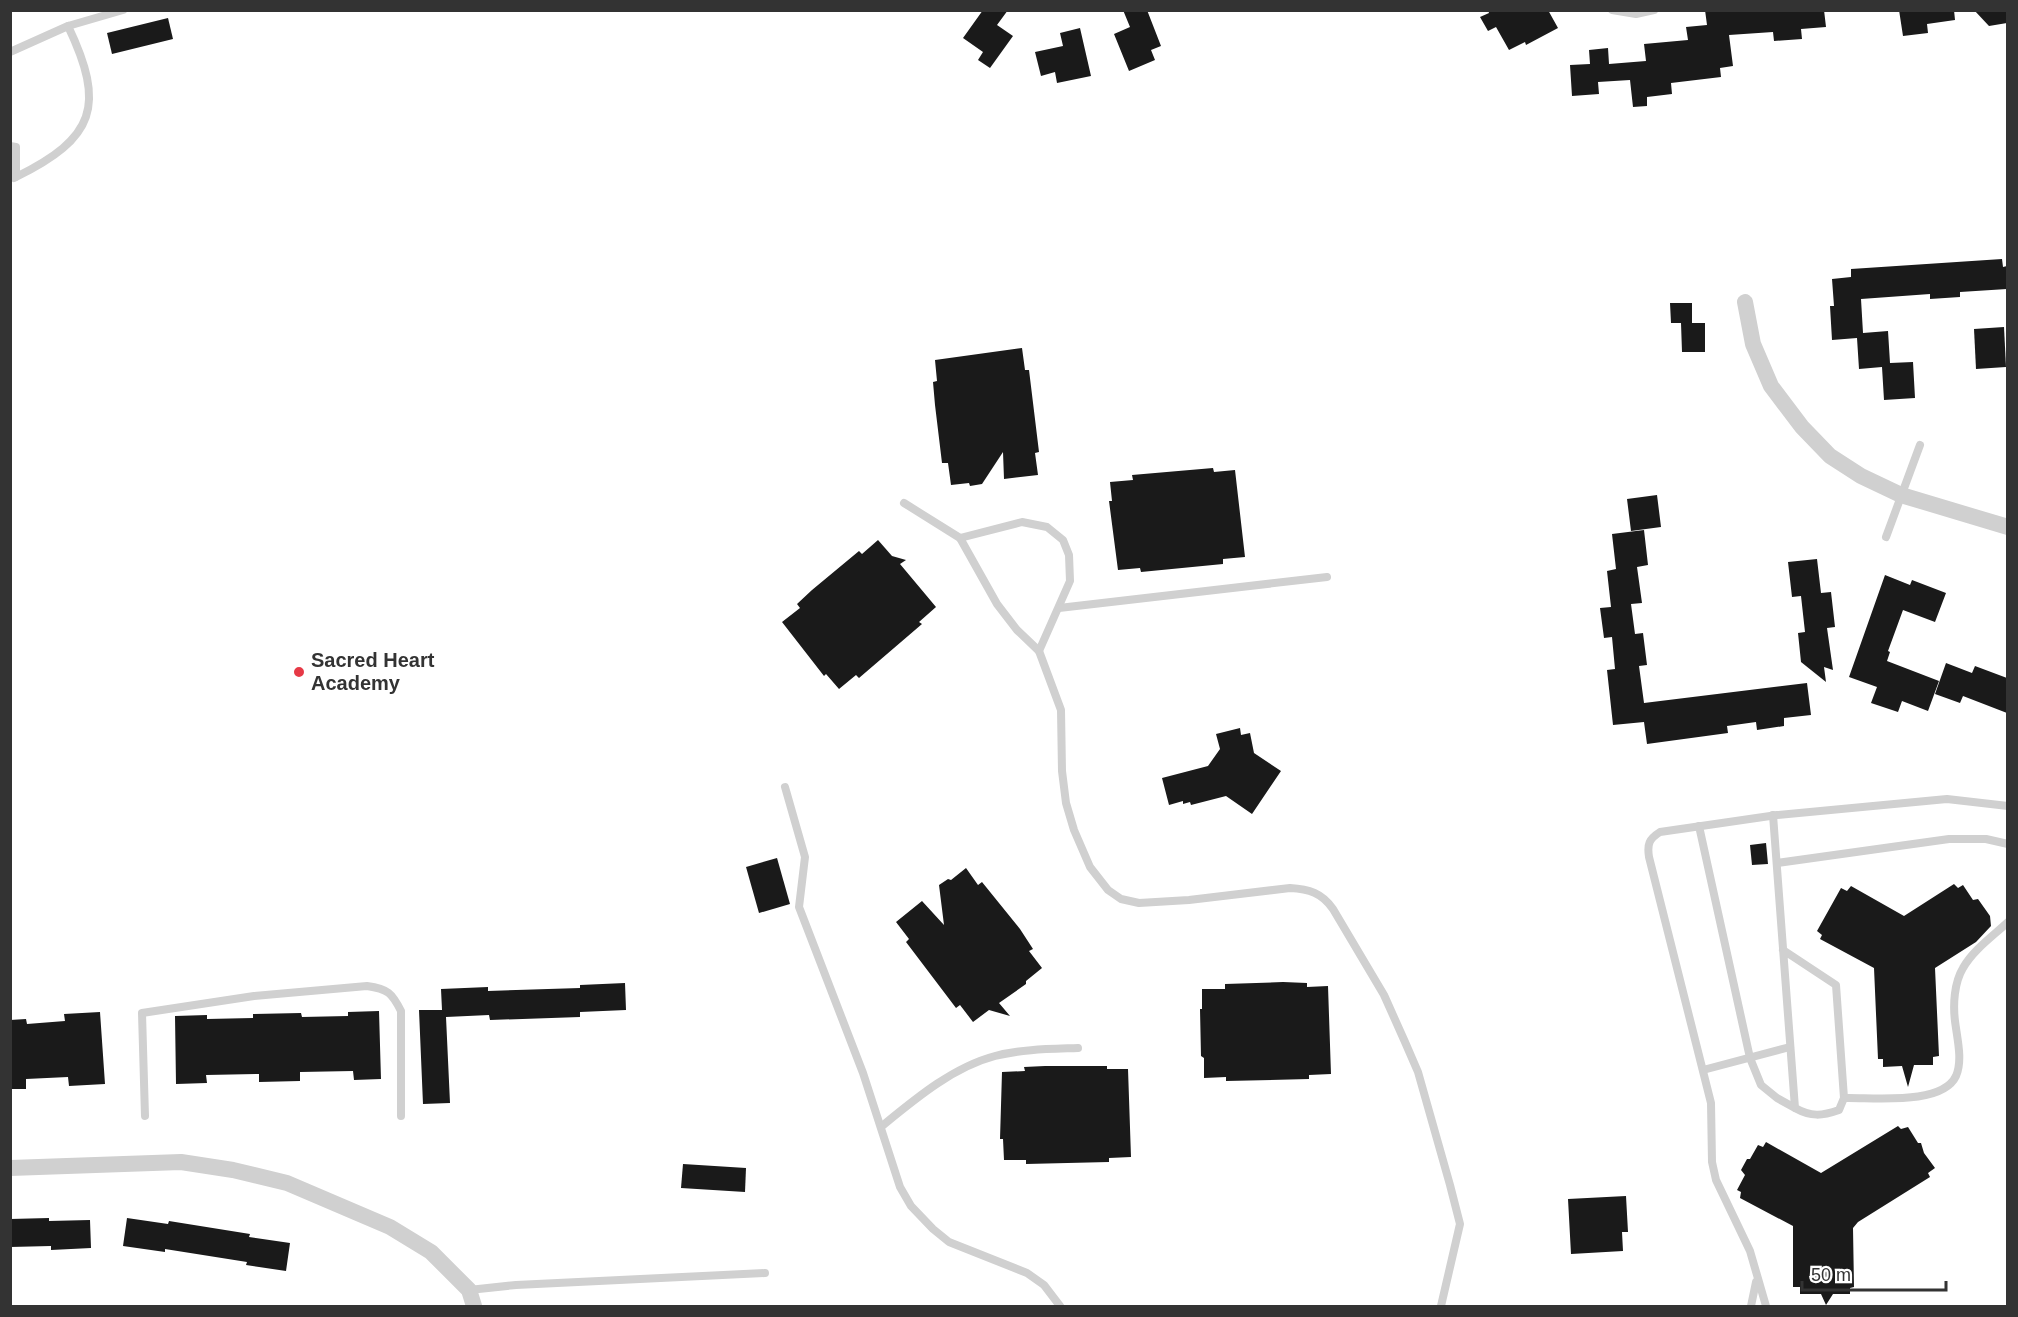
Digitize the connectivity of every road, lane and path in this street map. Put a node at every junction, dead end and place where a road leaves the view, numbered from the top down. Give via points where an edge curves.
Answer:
1 (123, 10) edge
2 (1612, 10) edge
3 (1654, 10) edge
4 (68, 26) junction
5 (10, 52) edge
6 (10, 146) edge
7 (13, 178) edge
8 (1745, 302) dead end
9 (1920, 445) dead end
10 (1901, 495) junction
11 (904, 503) dead end
12 (2007, 527) edge
13 (1886, 537) dead end
14 (960, 538) junction
15 (1328, 577) dead end
16 (1059, 608) junction
17 (1039, 651) junction
18 (785, 787) dead end
19 (2007, 806) edge
20 (1773, 815) junction
21 (1699, 826) junction
22 (2007, 844) edge
23 (1777, 863) junction
24 (2007, 922) edge
25 (1783, 950) junction
26 (1790, 1047) junction
27 (1078, 1048) dead end
28 (1750, 1058) junction
29 (1703, 1070) junction
30 (1844, 1098) junction
31 (1795, 1108) junction
32 (145, 1116) dead end
33 (401, 1116) dead end
34 (882, 1126) junction
35 (10, 1168) edge
36 (765, 1273) dead end
37 (1757, 1279) junction
38 (471, 1298) edge
39 (1060, 1306) edge
40 (1441, 1306) edge
41 (1751, 1306) edge
42 (1766, 1306) edge

1 - 4 lane
2 - 3 lane via 1636,14
4 - 5 lane
4 - 7 lane via 82,54 88,81 89,109 84,124 75,138 43,164
6 - 7 lane via 16,147
8 - 10 street via 1753,344 1771,386 1802,427 1830,456
9 - 10 lane
10 - 12 street
10 - 13 lane
11 - 14 lane
14 - 16 lane via 1022,522 1047,526 1063,540 1068,555 1070,581
14 - 17 lane via 997,604
15 - 16 lane
16 - 17 lane
17 - 40 lane via 1061,710 1066,803 1090,867 1108,890 1120,899 1139,903 1303,888 1327,900 1368,965 1418,1072 1460,1224
18 - 34 lane via 804,857 799,907
19 - 20 lane via 1947,800
20 - 21 lane
20 - 23 lane
21 - 28 lane
21 - 29 lane via 1660,832 1647,845
22 - 23 lane via 1986,839 1949,839
23 - 25 lane
24 - 30 lane via 1962,969 1953,1007 1959,1053 1957,1074 1951,1084 1918,1097
25 - 26 lane
25 - 30 lane via 1836,985
26 - 28 lane
26 - 31 lane
27 - 34 lane via 995,1056 919,1096
28 - 29 lane
28 - 31 lane via 1761,1085
29 - 37 lane via 1711,1103 1716,1179 1743,1233
30 - 31 lane via 1839,1110 1822,1116 1807,1115
32 - 33 lane via 142,1013 266,995 367,986 394,996 401,1011
34 - 39 lane via 900,1187 911,1206 933,1229 949,1242 1026,1273 1044,1285
35 - 38 street via 181,1162 287,1183 390,1227 431,1252 449,1268
36 - 38 lane via 516,1285
37 - 41 lane
37 - 42 lane

